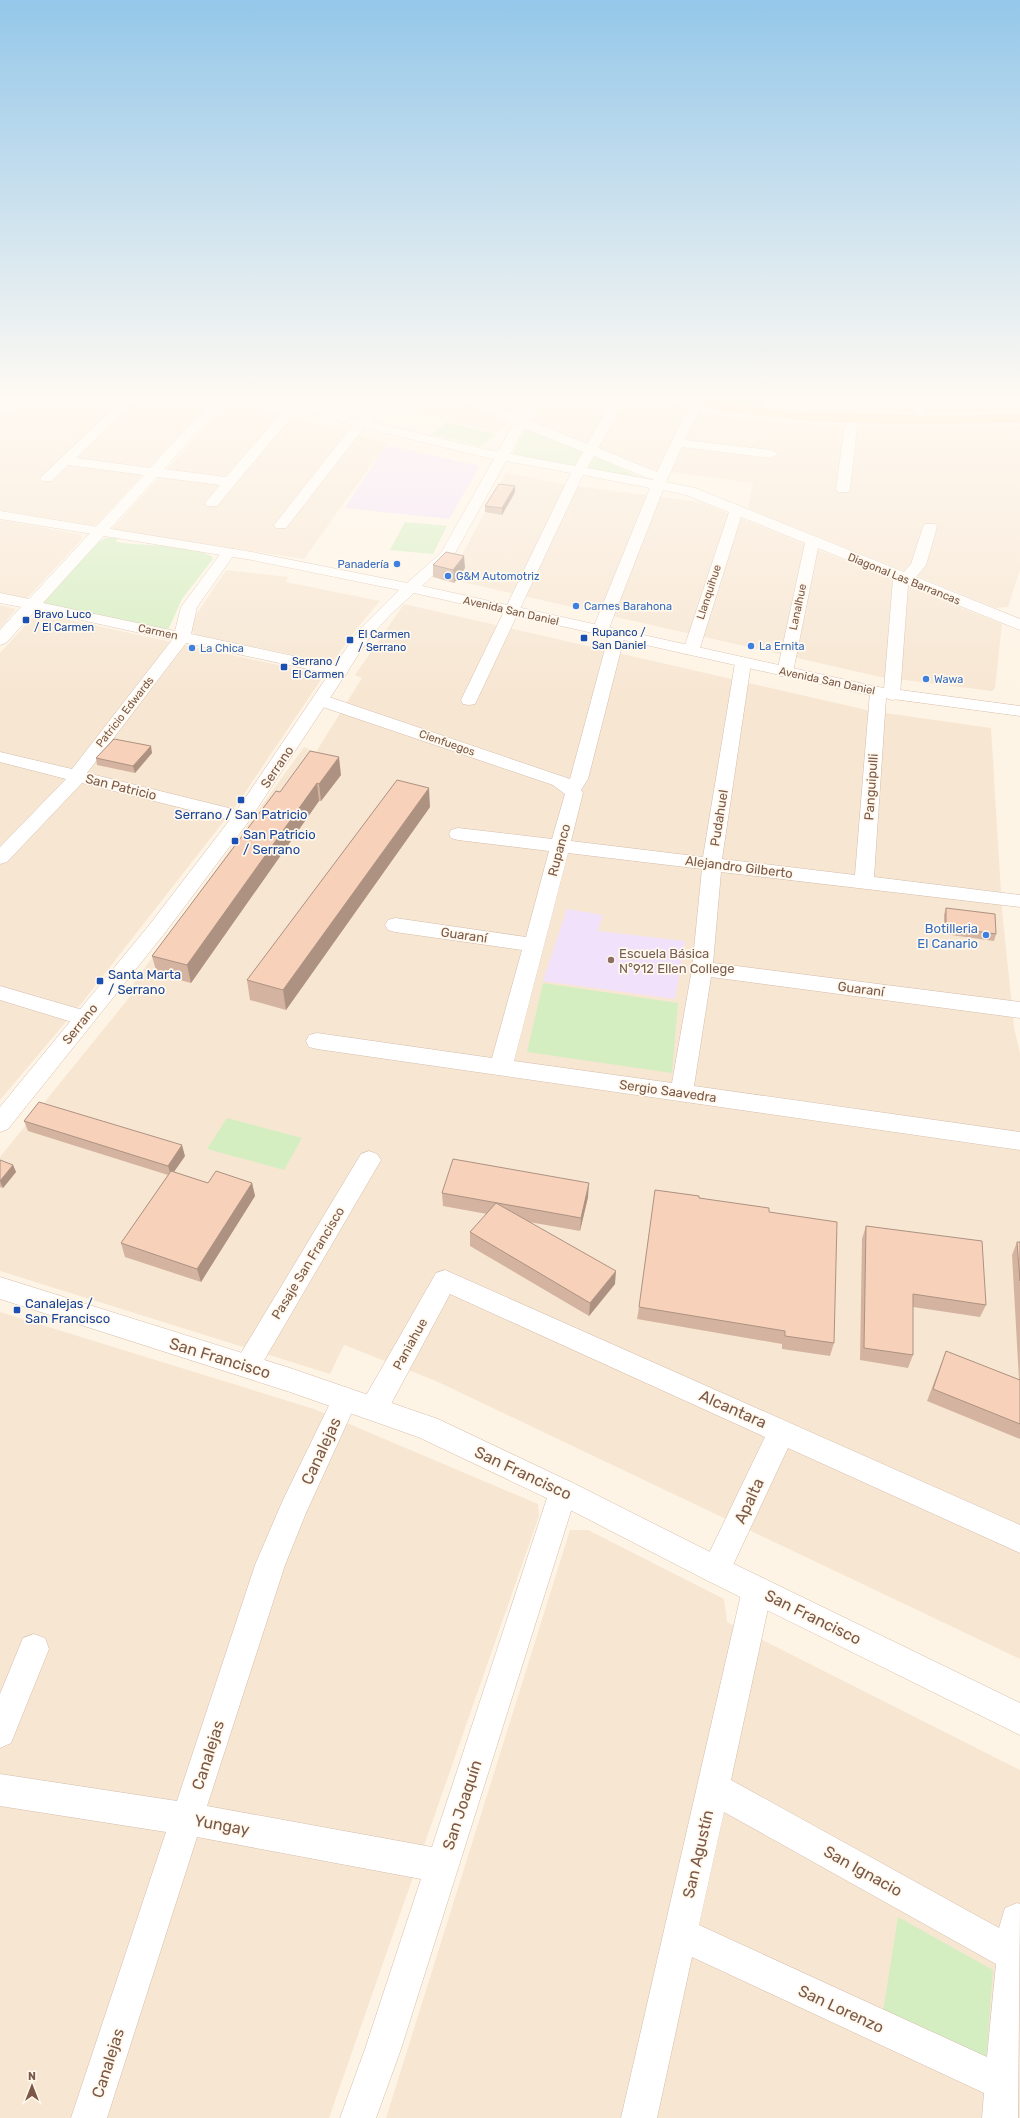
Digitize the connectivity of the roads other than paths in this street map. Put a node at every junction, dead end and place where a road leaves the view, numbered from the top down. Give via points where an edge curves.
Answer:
1 (129, 499) edge
2 (216, 499) edge
3 (302, 499) edge
4 (479, 499) edge
5 (565, 499) edge
6 (652, 499) edge
7 (708, 499) edge
8 (212, 503) dead end
9 (736, 511) junction
10 (0, 515) edge
11 (282, 525) dead end
12 (930, 527) dead end
13 (99, 531) junction
14 (812, 542) junction
15 (229, 552) junction
16 (903, 579) junction
17 (410, 588) junction
18 (0, 598) edge
19 (32, 605) junction
20 (513, 611) junction
21 (1020, 625) edge
22 (600, 631) junction
23 (617, 634) junction
24 (182, 637) junction
25 (0, 640) edge
26 (691, 651) junction
27 (743, 663) junction
28 (340, 671) junction
29 (785, 672) junction
30 (885, 694) junction
31 (320, 700) junction
32 (468, 700) dead end
33 (1020, 711) edge
34 (0, 757) edge
35 (76, 776) junction
36 (572, 789) junction
37 (242, 817) junction
38 (458, 834) dead end
39 (560, 845) junction
40 (0, 858) edge
41 (712, 864) junction
42 (864, 882) junction
43 (1020, 901) edge
44 (395, 925) dead end
45 (534, 945) junction
46 (702, 969) junction
47 (0, 993) edge
48 (1020, 1010) edge
49 (84, 1018) junction
50 (317, 1041) dead end
51 (501, 1067) junction
52 (682, 1093) junction
53 (0, 1123) edge
54 (1020, 1141) edge
55 (369, 1160) dead end
56 (445, 1280) joint
57 (0, 1288) edge
58 (246, 1366) junction
59 (360, 1403) junction
60 (782, 1432) junction
61 (563, 1492) junction
62 (1020, 1539) edge
63 (716, 1570) junction
64 (757, 1590) junction
65 (34, 1649) dead end
66 (1020, 1719) edge
67 (0, 1732) edge
68 (713, 1788) junction
69 (0, 1790) edge
70 (188, 1819) junction
71 (442, 1866) junction
72 (1017, 1920) dead end
73 (680, 1934) junction
74 (1014, 1955) junction
75 (1003, 2084) junction
76 (90, 2118) edge
77 (358, 2118) edge
78 (639, 2118) edge
79 (1000, 2118) edge

1 - 13 street
2 - 8 street
3 - 11 street
4 - 17 street, Serrano via 451,549 434,568
5 - 20 street
6 - 22 street
7 - 9 street, Diagonal Las Barrancas
9 - 14 street, Diagonal Las Barrancas
9 - 26 street, Llanquihue
10 - 13 street, Avenida San Daniel
12 - 16 street via 918,565
13 - 15 street, Avenida San Daniel
13 - 19 street
14 - 16 street, Diagonal Las Barrancas
14 - 29 street, Lanalhue
15 - 17 street, Avenida San Daniel
15 - 24 street, Patricio Edwards via 189,607
16 - 21 street, Diagonal Las Barrancas
16 - 30 street, Panguipulli
17 - 20 street, Avenida San Daniel
17 - 28 street, Serrano via 370,626
18 - 19 street, Carmen
19 - 24 street, Carmen
19 - 25 street
20 - 22 street, Avenida San Daniel
20 - 32 street
22 - 23 street, Avenida San Daniel
23 - 26 street, Avenida San Daniel
23 - 36 street, Rupanco via 580,779
24 - 28 street, Carmen
24 - 35 street, Patricio Edwards
26 - 27 street, Avenida San Daniel
27 - 29 street, Avenida San Daniel
27 - 41 street, Pudahuel
28 - 31 street, Serrano
29 - 30 street, Avenida San Daniel
30 - 33 street, Avenida San Daniel
30 - 42 street, Panguipulli
31 - 36 street, Cienfuegos via 559,781
31 - 37 street, Serrano
34 - 35 street, San Patricio
35 - 37 street, San Patricio
35 - 40 street, Patricio Edwards via 72,784
36 - 39 street, Rupanco via 574,797
37 - 49 street, Serrano
38 - 39 street, Alejandro Gilberto
39 - 41 street, Alejandro Gilberto
39 - 45 street, Rupanco
41 - 42 street, Alejandro Gilberto
41 - 46 street, Pudahuel
42 - 43 street, Alejandro Gilberto
44 - 45 street, Guaraní
45 - 51 street, Rupanco
46 - 48 street, Guaraní
46 - 52 street, Pudahuel
47 - 49 street
49 - 53 street, Serrano
50 - 51 street, Sergio Saavedra
51 - 52 street, Sergio Saavedra
52 - 54 street, Sergio Saavedra
55 - 58 street, Pasaje San Francisco
56 - 59 street, Paniahue
56 - 60 street, Alcantara
57 - 58 street, San Francisco
58 - 59 street, San Francisco
59 - 61 street, San Francisco via 428,1428
59 - 70 street, Canalejas via 293,1509 270,1565
60 - 62 street, Alcantara
60 - 63 street, Apalta
61 - 63 street, San Francisco
61 - 71 street, San Joaquín
63 - 64 street, San Francisco
64 - 66 street, San Francisco
64 - 68 street, San Agustín
65 - 67 street
68 - 73 street, San Agustín
68 - 74 street, San Ignacio
69 - 70 street, Yungay
70 - 71 street, Yungay
70 - 76 street, Canalejas
71 - 77 street, San Joaquín
72 - 74 street
73 - 75 street, San Lorenzo
73 - 78 street, San Agustín
74 - 75 street
75 - 79 street

